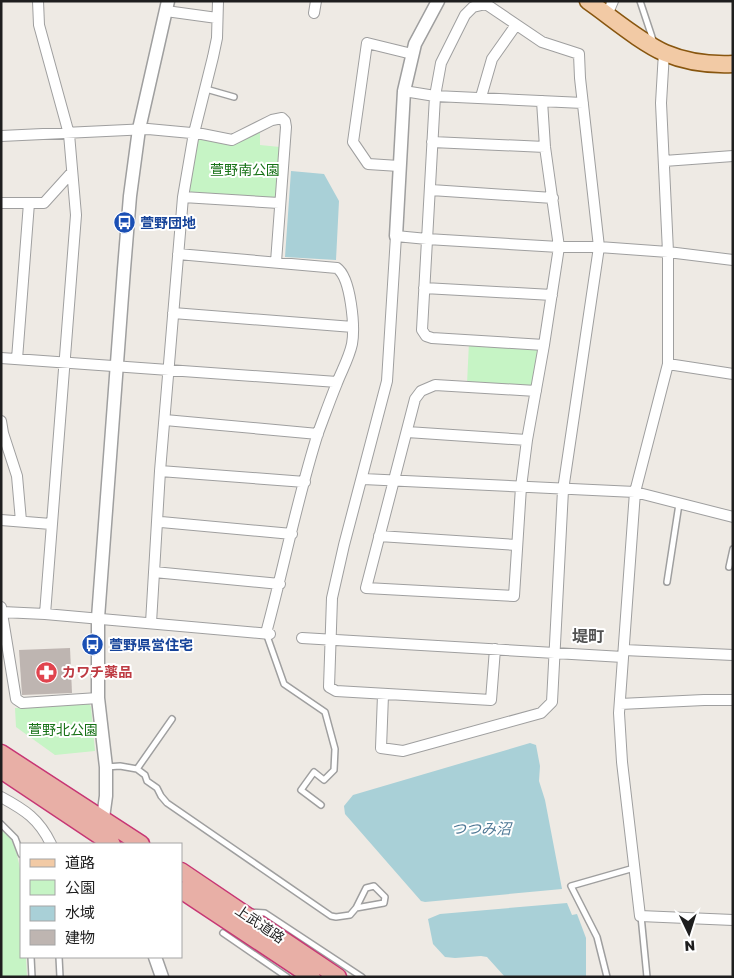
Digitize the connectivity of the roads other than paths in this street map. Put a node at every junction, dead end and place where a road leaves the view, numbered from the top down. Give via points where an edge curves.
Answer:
1 (38, 1) edge
2 (218, 1) edge
3 (316, 1) edge
4 (438, 1) edge
5 (588, 1) edge
6 (640, 1) edge
7 (167, 6) edge
8 (610, 8) edge
9 (314, 13) dead end
10 (217, 18) junction
11 (516, 25) junction
12 (660, 50) junction
13 (412, 54) junction
14 (733, 64) edge
15 (206, 89) junction
16 (404, 91) junction
17 (435, 96) junction
18 (481, 97) junction
19 (234, 98) dead end
20 (542, 101) junction
21 (583, 103) junction
22 (139, 129) junction
23 (194, 133) junction
24 (68, 134) junction
25 (1, 136) edge
26 (432, 142) junction
27 (546, 148) junction
28 (733, 156) edge
29 (664, 161) junction
30 (399, 166) junction
31 (72, 172) junction
32 (430, 190) junction
33 (183, 197) junction
34 (553, 198) junction
35 (1, 203) edge
36 (29, 203) junction
37 (279, 203) junction
38 (396, 236) junction
39 (427, 240) junction
40 (559, 247) junction
41 (599, 247) junction
42 (668, 252) junction
43 (178, 254) junction
44 (733, 260) edge
45 (276, 262) junction
46 (424, 288) junction
47 (552, 295) junction
48 (174, 313) junction
49 (353, 328) junction
50 (544, 345) junction
51 (1, 358) edge
52 (17, 359) junction
53 (64, 362) junction
54 (668, 364) junction
55 (117, 366) junction
56 (169, 370) junction
57 (733, 374) edge
58 (337, 382) junction
59 (536, 391) junction
60 (164, 420) junction
61 (1, 421) edge
62 (407, 432) junction
63 (318, 434) junction
64 (527, 440) junction
65 (160, 471) junction
66 (363, 479) junction
67 (394, 480) junction
68 (305, 482) junction
69 (521, 486) junction
70 (563, 490) junction
71 (635, 492) junction
72 (679, 503) junction
73 (733, 517) edge
74 (1, 520) edge
75 (21, 521) junction
76 (161, 522) dead end
77 (51, 524) junction
78 (292, 534) junction
79 (379, 536) junction
80 (517, 545) junction
81 (733, 549) edge
82 (729, 568) dead end
83 (154, 572) junction
84 (667, 582) dead end
85 (280, 584) junction
86 (2, 609) edge
87 (45, 614) junction
88 (98, 618) junction
89 (151, 623) junction
90 (269, 634) junction
91 (302, 638) dead end
92 (330, 639) junction
93 (495, 649) junction
94 (555, 653) junction
95 (624, 653) junction
96 (733, 654) edge
97 (383, 695) junction
98 (98, 698) junction
99 (733, 700) edge
100 (620, 704) junction
101 (172, 719) dead end
102 (1, 753) edge
103 (106, 767) junction
104 (137, 769) junction
105 (1, 770) edge
106 (1, 797) edge
107 (321, 805) dead end
108 (103, 818) junction
109 (1, 824) edge
110 (104, 842) edge
111 (50, 843) edge
112 (140, 843) edge
113 (20, 851) edge
114 (635, 868) junction
115 (182, 872) edge
116 (182, 891) edge
117 (356, 908) junction
118 (242, 912) junction
119 (640, 916) junction
120 (733, 920) edge
121 (223, 933) dead end
122 (31, 958) edge
123 (59, 958) edge
124 (155, 958) edge
125 (32, 977) edge
126 (60, 977) edge
127 (162, 977) edge
128 (287, 977) edge
129 (312, 977) edge
130 (338, 977) edge
131 (362, 977) edge
132 (607, 977) edge
133 (647, 977) edge

1 - 24 street via 39,25
2 - 10 street
3 - 9 street
4 - 13 street
5 - 8 main road
6 - 12 lane
7 - 10 street
7 - 22 street
8 - 12 main road
10 - 15 street via 215,48
11 - 17 street via 486,4 473,7 441,63
11 - 18 street via 492,59
11 - 21 street via 542,42 579,54
12 - 14 main road via 687,60
12 - 29 street
13 - 16 street
13 - 30 street via 367,43 353,142 368,164
15 - 19 lane
15 - 23 street
16 - 17 street
16 - 30 street
17 - 18 street
17 - 26 street
18 - 20 street
20 - 21 street
20 - 27 street
21 - 41 street
22 - 23 street
22 - 24 street
22 - 55 street via 130,196
23 - 33 street
23 - 37 street via 232,140 282,118 286,128
24 - 25 street
24 - 31 street
26 - 27 street
26 - 32 street
27 - 34 street
28 - 29 street
29 - 42 street
30 - 38 street
31 - 36 street via 44,203
31 - 53 street via 76,215
32 - 34 street
32 - 39 street
33 - 37 street
33 - 43 street
34 - 40 street
35 - 36 street
36 - 52 street
37 - 45 street
38 - 39 street
38 - 66 street via 387,381
39 - 40 street
39 - 46 street
40 - 41 street
40 - 47 street
41 - 42 street
41 - 70 street
42 - 44 street
42 - 54 street
43 - 45 street
43 - 48 street
45 - 49 street via 337,268 342,272
46 - 47 street
46 - 50 street via 422,330 426,336
47 - 50 street
48 - 49 street
48 - 56 street
49 - 58 street via 346,366
50 - 59 street
51 - 52 street
52 - 53 street
53 - 55 street
53 - 77 street
54 - 57 street
54 - 71 street
55 - 56 street
55 - 88 street
56 - 58 street
56 - 60 street
58 - 63 street
59 - 62 street via 428,386 415,398
59 - 64 street
60 - 63 street
60 - 65 street
61 - 75 street via 17,476
62 - 64 street
62 - 67 street
63 - 68 street
64 - 69 street
65 - 68 street
65 - 83 street
66 - 67 street
66 - 92 street via 332,598
67 - 69 street
67 - 79 street
68 - 78 street
69 - 70 street
69 - 80 street
70 - 71 street
70 - 94 street
71 - 72 street
71 - 95 street
72 - 73 street
72 - 84 lane
74 - 75 street
75 - 77 street
76 - 78 street
77 - 87 street
78 - 85 street
79 - 80 street
79 - 80 street via 366,588 514,596
81 - 82 lane
83 - 85 street
83 - 89 street
85 - 90 street
86 - 87 street
86 - 98 street via 16,699 22,703
87 - 88 street
88 - 89 street
88 - 98 street
89 - 90 street
90 - 107 lane via 284,684 325,712 335,749 334,770 324,780 314,772 301,790
91 - 92 street
92 - 93 street
92 - 97 street via 329,687 336,692
93 - 94 street
93 - 97 street via 491,700
94 - 95 street
94 - 97 street via 552,702 541,713 403,750 381,748
95 - 96 street
95 - 100 street
98 - 103 street
99 - 100 street
100 - 114 street via 622,762
101 - 104 lane
102 - 108 highway
103 - 104 lane
103 - 108 street
104 - 117 lane via 167,803 331,916 350,915
105 - 110 highway
106 - 111 street via 32,816
108 - 110 street
108 - 112 highway
109 - 113 lane via 15,838
114 - 119 street
114 - 132 lane via 570,886 597,937
115 - 118 highway, 上武道路
116 - 129 highway, 上武道路
117 - 117 lane via 384,903 385,897 374,886 366,888
118 - 130 highway, 上武道路
118 - 131 lane via 265,913
119 - 120 street
119 - 133 lane
121 - 128 lane
122 - 125 lane
123 - 126 lane
124 - 127 street

